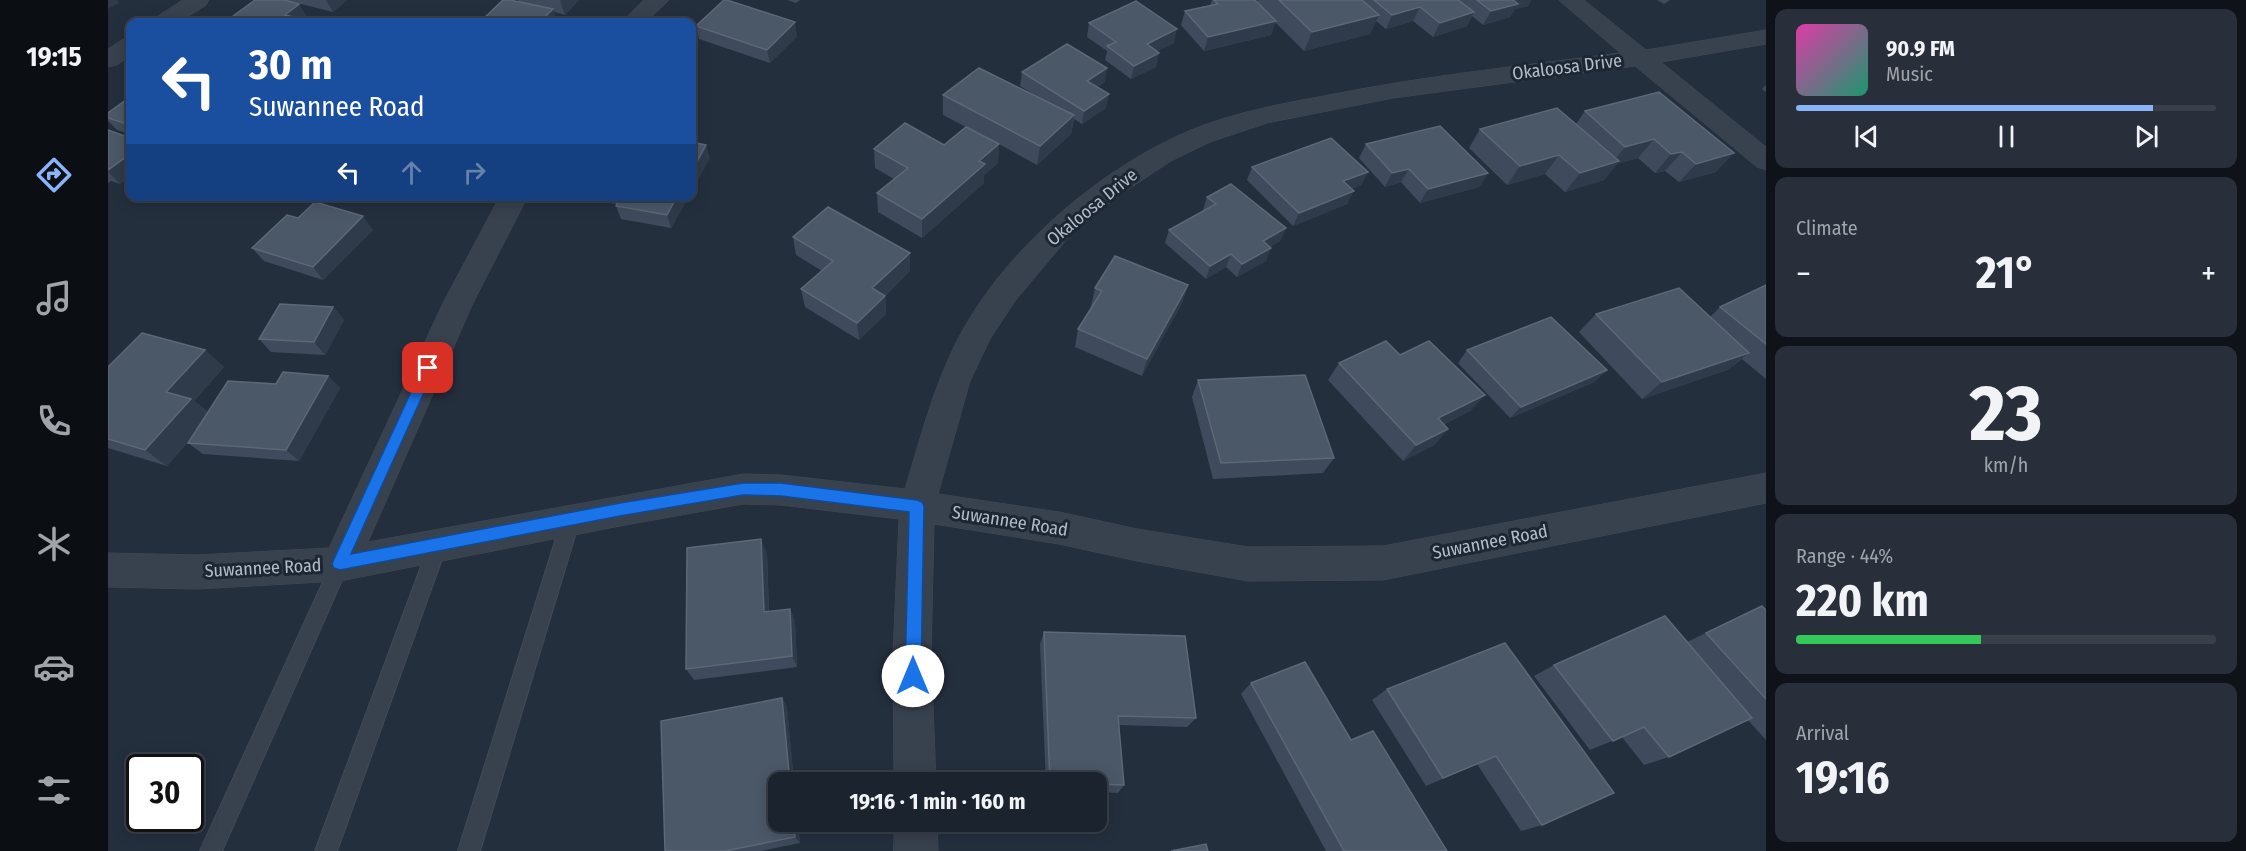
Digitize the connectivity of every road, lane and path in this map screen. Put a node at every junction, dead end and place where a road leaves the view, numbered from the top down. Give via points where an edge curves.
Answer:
1 (198, 0) edge
2 (658, 0) edge
3 (1570, 0) edge
4 (171, 18) edge
5 (638, 18) edge
6 (1766, 37) edge
7 (126, 48) edge
8 (1641, 58) junction
9 (108, 60) edge
10 (1766, 161) edge
11 (511, 201) edge
12 (1766, 488) edge
13 (917, 506) junction
14 (571, 519) junction
15 (438, 545) junction
16 (340, 564) junction
17 (108, 570) edge
18 (915, 772) edge
19 (916, 832) edge
20 (211, 851) edge
21 (326, 851) edge
22 (469, 851) edge
23 (916, 851) edge

1 - 4 street
2 - 5 street
3 - 8 street
6 - 8 street, Okaloosa Drive
7 - 9 street
8 - 10 street
8 - 13 street, Okaloosa Drive via 1393,90 1307,106 1201,136 1134,171 1062,226 1004,293 982,325 954,381
11 - 16 street via 458,303
12 - 13 street, Suwannee Road via 1383,563 1248,564
13 - 14 street, Suwannee Road via 743,489
13 - 18 street, Okaloosa Drive via 912,655
14 - 15 street, Suwannee Road
14 - 22 lane
15 - 16 street, Suwannee Road
15 - 21 lane
16 - 17 street, Suwannee Road via 197,572
16 - 20 lane
19 - 23 street

